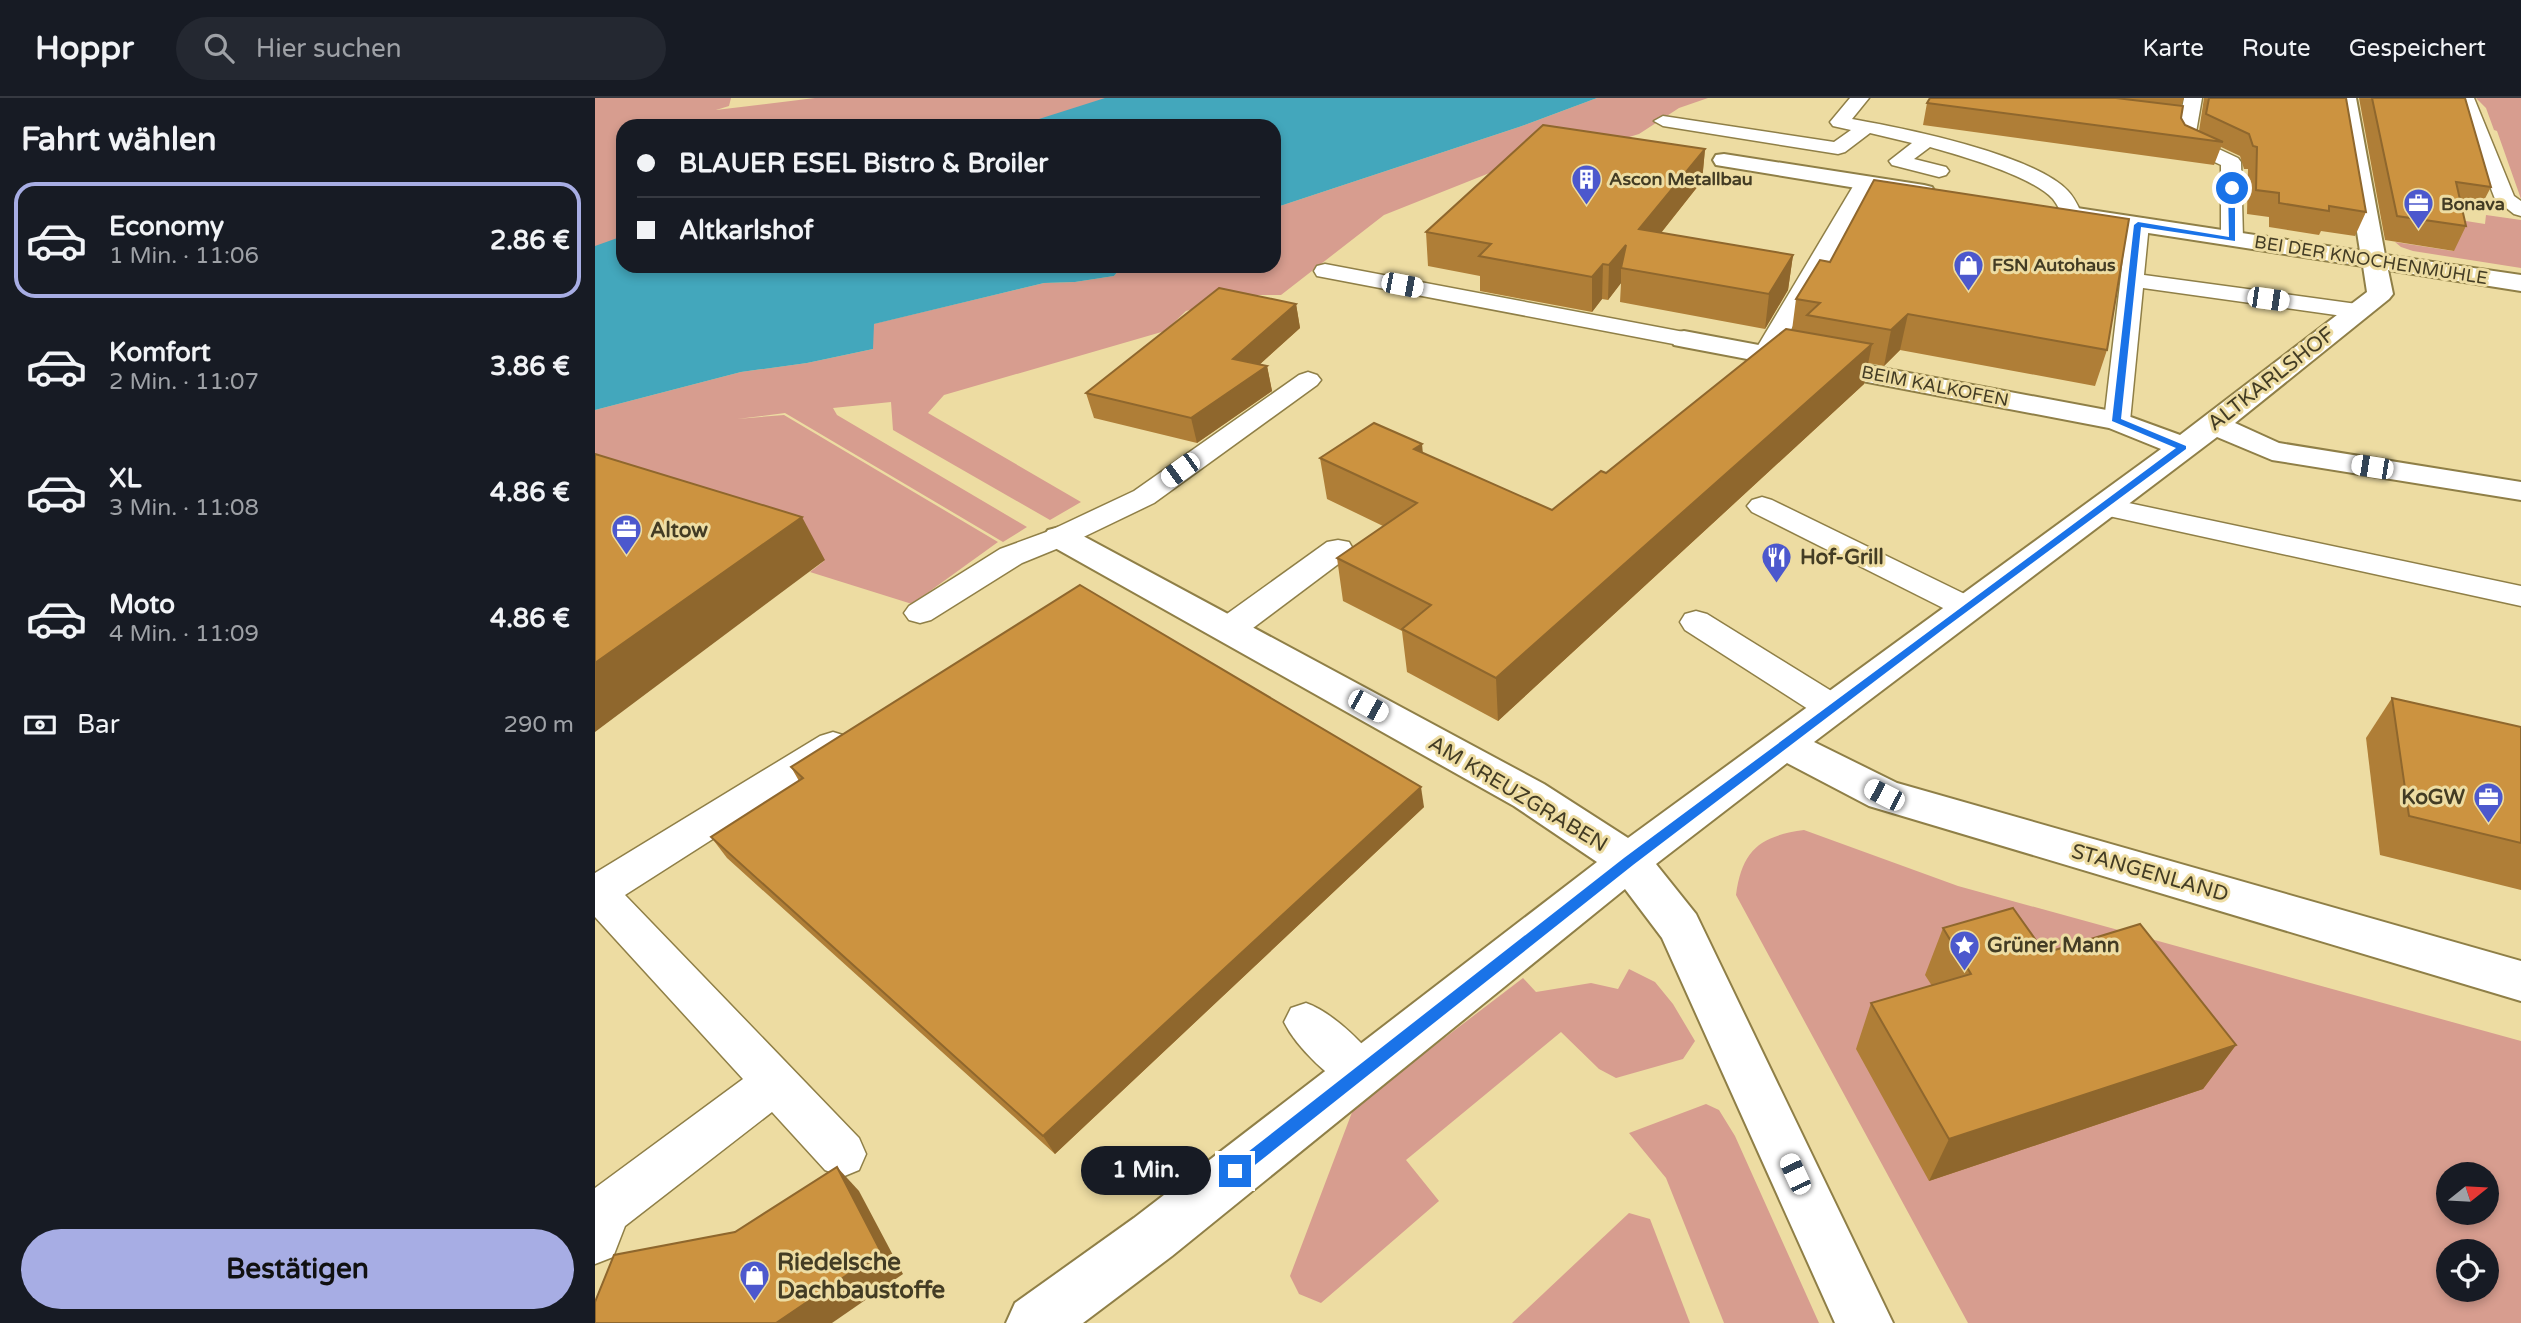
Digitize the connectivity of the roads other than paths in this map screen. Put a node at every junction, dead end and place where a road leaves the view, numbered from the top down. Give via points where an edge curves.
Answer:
1 (1860, 98) edge
2 (2193, 98) edge
3 (2346, 98) edge
4 (2465, 98) edge
5 (1663, 121) dead end
6 (1867, 127) junction
7 (1927, 141) junction
8 (1724, 160) dead end
9 (1939, 171) dead end
10 (1865, 183) junction
11 (1948, 195) edge
12 (2044, 210) edge
13 (2521, 210) edge
14 (2072, 214) junction
15 (2138, 225) junction
16 (2232, 239) junction
17 (2372, 260) junction
18 (1325, 271) dead end
19 (2132, 280) junction
20 (2521, 283) edge
21 (2357, 311) junction
22 (1684, 339) joint
23 (1765, 354) junction
24 (1308, 380) dead end
25 (2117, 421) junction
26 (2214, 425) junction
27 (2183, 447) junction
28 (2521, 491) edge
29 (1762, 506) dead end
30 (2105, 507) junction
31 (1061, 537) junction
32 (1338, 549) dead end
33 (2521, 596) edge
34 (1966, 607) junction
35 (920, 613) dead end
36 (1696, 622) dead end
37 (1229, 629) junction
38 (1834, 709) junction
39 (868, 723) edge
40 (1786, 745) junction
41 (1629, 862) junction
42 (596, 891) edge
43 (2521, 981) edge
44 (1306, 1022) dead end
45 (1359, 1072) junction
46 (774, 1083) junction
47 (842, 1154) dead end
48 (595, 1239) edge
49 (1035, 1323) edge
50 (1864, 1323) edge

1 - 6 lane via 1839,122
2 - 16 lane via 2182,121 2185,141 2231,162
3 - 17 street, ALTKARLSHOF
4 - 13 lane via 2505,199
5 - 6 lane via 1838,148
6 - 7 lane
7 - 9 lane via 1899,161
7 - 14 lane via 2033,179 2059,194
8 - 10 street
10 - 11 street
10 - 23 lane
12 - 14 street, BEI DER KNOCHENMÜHLE
14 - 15 street, BEI DER KNOCHENMÜHLE
15 - 16 street, BEI DER KNOCHENMÜHLE
15 - 19 lane
16 - 17 street, BEI DER KNOCHENMÜHLE
17 - 20 street, BEI DER KNOCHENMÜHLE
17 - 21 street, ALTKARLSHOF via 2380,294
18 - 22 lane
19 - 21 lane
19 - 25 lane
21 - 26 street, ALTKARLSHOF
22 - 23 street, BEIM KALKOFEN
23 - 25 street, BEIM KALKOFEN
24 - 31 lane via 1144,496
25 - 27 street, BEIM KALKOFEN
26 - 27 street, ALTKARLSHOF
26 - 28 street via 2272,451
27 - 30 street, ALTKARLSHOF
29 - 34 lane
30 - 33 lane
30 - 34 street, ALTKARLSHOF
31 - 35 lane via 1011,556
31 - 37 street, AM KREUZGRABEN
32 - 37 lane
34 - 38 street, ALTKARLSHOF
36 - 38 lane
37 - 41 street, AM KREUZGRABEN via 1529,795
38 - 40 street, ALTKARLSHOF
39 - 42 lane
40 - 41 street, ALTKARLSHOF
40 - 43 street, STANGENLAND via 1884,795
41 - 45 street, ALTKARLSHOF
41 - 50 street, AM KREUZGRABEN via 1680,927
42 - 46 lane
44 - 45 lane
45 - 49 street, ALTKARLSHOF via 1153,1237
46 - 47 lane
46 - 48 lane via 607,1209

